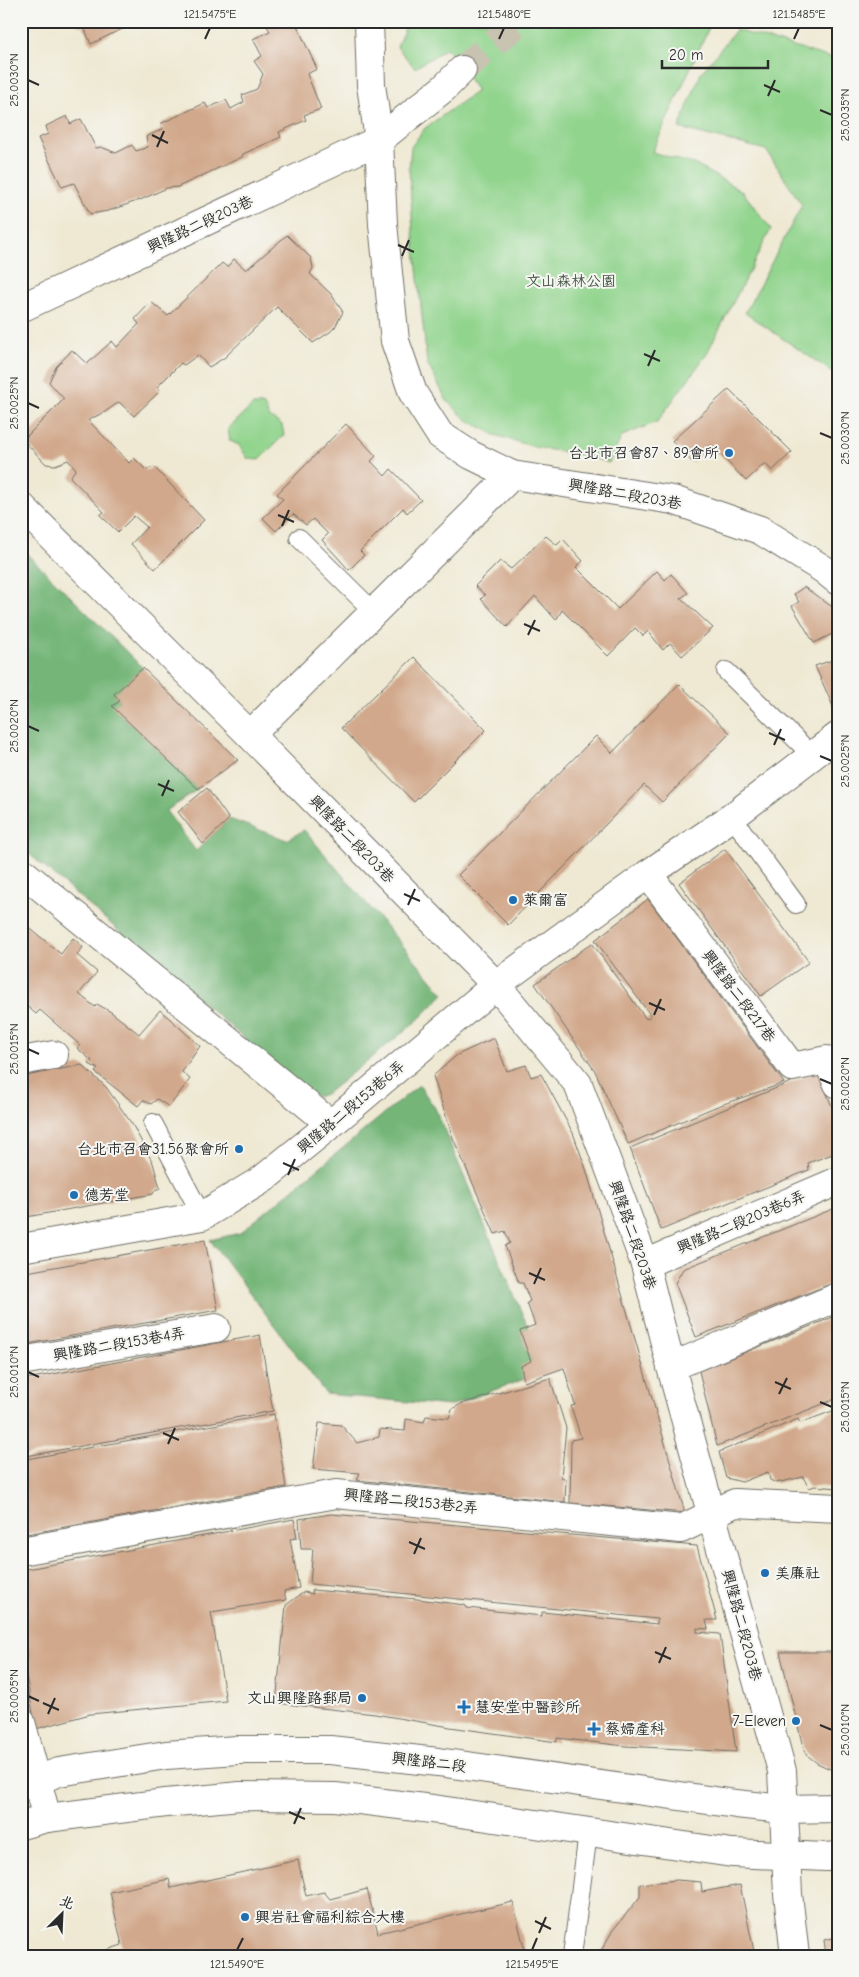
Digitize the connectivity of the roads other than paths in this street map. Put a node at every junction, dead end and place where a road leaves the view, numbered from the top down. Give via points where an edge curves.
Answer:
1 (369, 21) edge
2 (462, 70) tunnel mouth
3 (379, 140) junction
4 (21, 308) edge
5 (512, 475) junction
6 (21, 506) edge
7 (299, 538) dead end
8 (838, 581) edge
9 (374, 612) junction
10 (726, 671) dead end
11 (250, 735) junction
12 (838, 736) edge
13 (812, 755) junction
14 (732, 817) junction
15 (21, 871) edge
16 (648, 874) junction
17 (796, 904) dead end
18 (496, 985) junction
19 (54, 1055) dead end
20 (21, 1060) edge
21 (838, 1084) edge
22 (153, 1122) dead end
23 (331, 1124) junction
24 (838, 1181) edge
25 (202, 1216) junction
26 (21, 1248) edge
27 (645, 1264) junction
28 (838, 1297) edge
29 (216, 1328) dead end
30 (21, 1361) edge
31 (671, 1367) junction
32 (838, 1508) edge
33 (712, 1514) junction
34 (21, 1551) edge
35 (21, 1722) edge
36 (29, 1783) edge
37 (838, 1808) edge
38 (783, 1810) junction
39 (47, 1818) junction
40 (21, 1825) edge
41 (588, 1833) junction
42 (786, 1855) junction
43 (838, 1856) edge
44 (572, 1956) edge
45 (795, 1956) edge

1 - 3 street, 興隆路二段203巷
2 - 3 street
3 - 4 street, 興隆路二段203巷
3 - 5 street, 興隆路二段203巷 via 383,224 395,341 413,393 440,435
5 - 8 street, 興隆路二段203巷 via 673,500 760,530
5 - 9 street
6 - 11 street, 興隆路二段203巷
7 - 9 lane
9 - 11 street
10 - 13 lane
11 - 18 street, 興隆路二段203巷
12 - 13 street, 興隆路二段153巷6弄
13 - 14 street, 興隆路二段153巷6弄
14 - 16 street, 興隆路二段153巷6弄
14 - 17 lane
15 - 23 street
16 - 18 street, 興隆路二段153巷6弄
16 - 21 street, 興隆路二段217巷 via 792,1067 827,1060
18 - 23 street, 興隆路二段153巷6弄
18 - 27 street, 興隆路二段203巷 via 578,1084
19 - 20 street
22 - 25 lane
23 - 25 street, 興隆路二段153巷6弄 via 263,1179
24 - 27 street, 興隆路二段203巷6弄
25 - 26 street, 興隆路二段153巷6弄
27 - 31 street, 興隆路二段203巷
28 - 31 street
29 - 30 street, 興隆路二段153巷4弄
31 - 33 street, 興隆路二段203巷
32 - 33 street, 興隆路二段153巷2弄 via 735,1503
33 - 34 street, 興隆路二段153巷2弄 via 681,1529 336,1494
33 - 38 street, 興隆路二段203巷 via 782,1771
35 - 36 street
36 - 38 street, 興隆路二段 via 59,1772 166,1755 237,1750 330,1750
36 - 39 street
37 - 38 street, 興隆路二段
38 - 42 street, 興隆路二段203巷
39 - 40 street
39 - 41 street via 240,1796 335,1797
41 - 42 street via 732,1853
41 - 44 lane
42 - 43 street
42 - 45 street, 興隆路二段203巷

